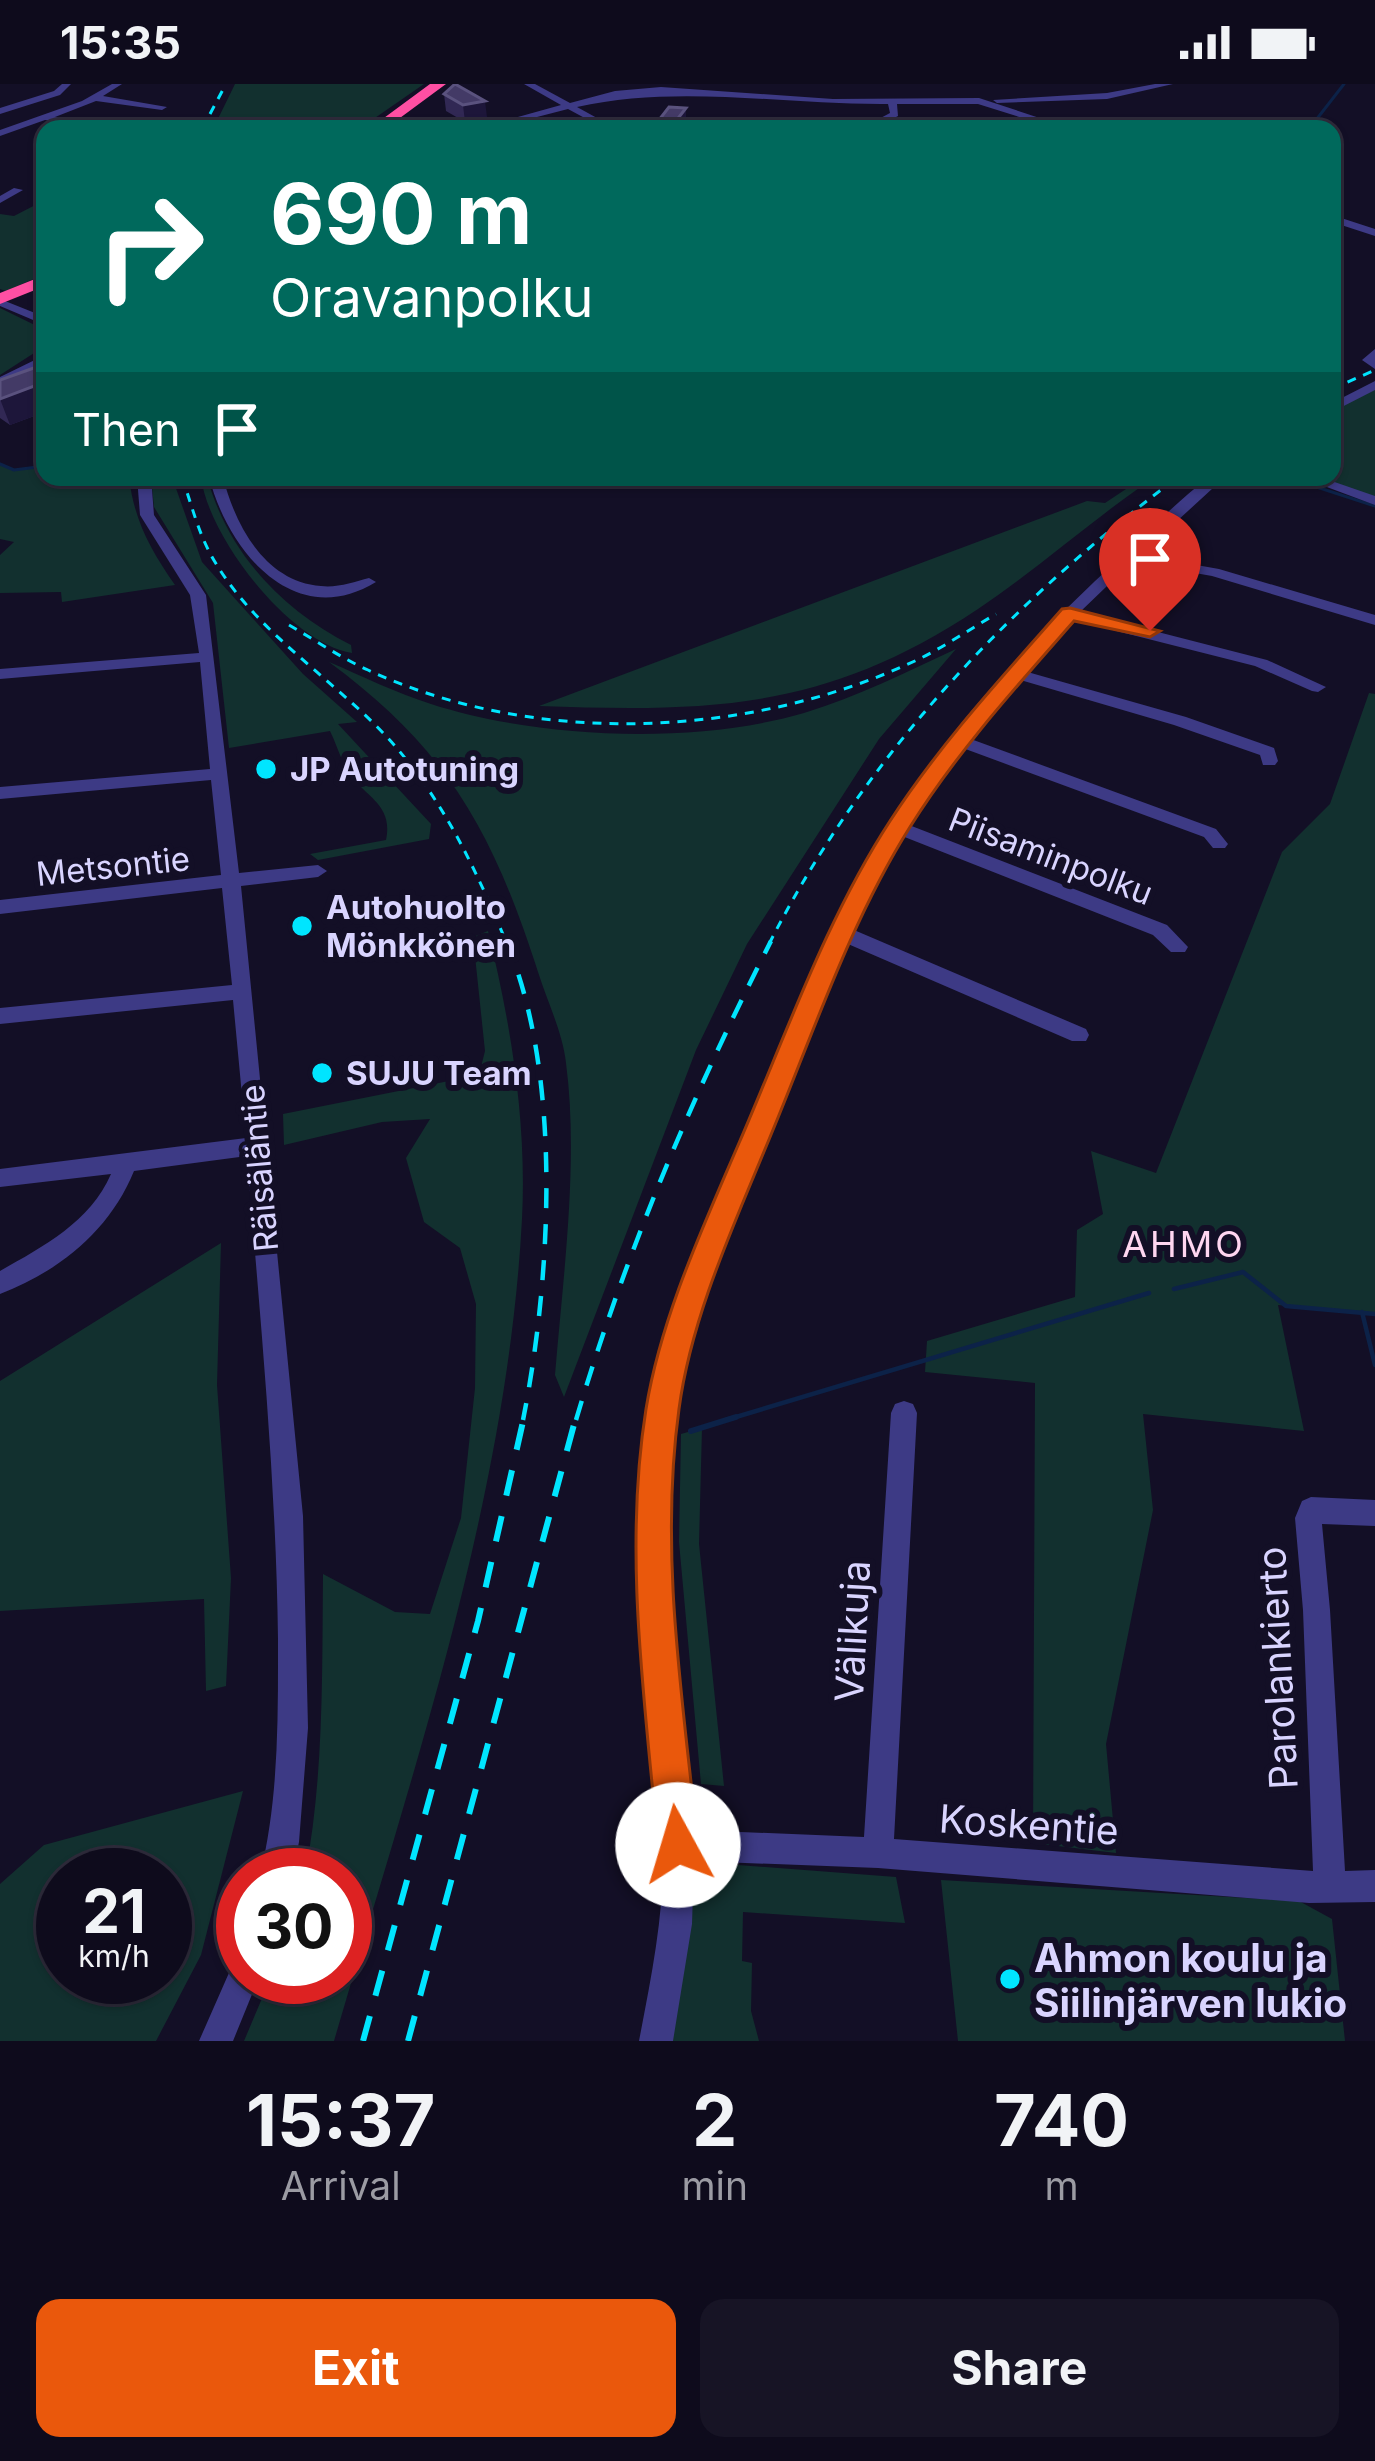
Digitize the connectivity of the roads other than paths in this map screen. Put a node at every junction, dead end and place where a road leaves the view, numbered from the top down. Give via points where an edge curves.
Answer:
1 (67, 84) edge
2 (118, 84) edge
3 (439, 84) edge
4 (527, 84) edge
5 (1169, 84) edge
6 (96, 98) junction
7 (979, 101) junction
8 (892, 102) junction
9 (566, 105) junction
10 (162, 107) dead end
11 (0, 111) edge
12 (47, 118) junction
13 (41, 120) edge
14 (56, 120) edge
15 (389, 120) edge
16 (512, 120) edge
17 (595, 120) edge
18 (889, 120) edge
19 (1039, 120) edge
20 (36, 122) edge
21 (0, 133) edge
22 (18, 190) dead end
23 (0, 200) edge
24 (1341, 221) edge
25 (1375, 233) edge
26 (36, 284) edge
27 (0, 300) edge
28 (36, 317) edge
29 (1375, 353) edge
30 (36, 364) edge
31 (1375, 365) edge
32 (0, 382) edge
33 (1375, 385) edge
34 (1341, 403) edge
35 (144, 486) edge
36 (218, 486) edge
37 (1206, 486) edge
38 (1332, 486) edge
39 (1375, 501) edge
40 (1129, 557) junction
41 (369, 582) dead end
42 (1070, 614) junction
43 (1375, 620) edge
44 (206, 657) junction
45 (1013, 673) junction
46 (0, 674) edge
47 (1318, 687) dead end
48 (958, 740) junction
49 (1268, 761) dead end
50 (218, 774) junction
51 (0, 793) edge
52 (898, 827) junction
53 (1219, 844) dead end
54 (317, 871) dead end
55 (232, 884) junction
56 (0, 907) edge
57 (842, 933) junction
58 (1178, 947) dead end
59 (242, 992) junction
60 (0, 1016) edge
61 (1079, 1035) dead end
62 (258, 1146) junction
63 (126, 1164) junction
64 (0, 1178) edge
65 (0, 1282) edge
66 (904, 1413) dead end
67 (1375, 1513) edge
68 (678, 1845) junction
69 (283, 1848) edge
70 (878, 1853) junction
71 (1375, 1886) edge
72 (1330, 1887) junction
73 (232, 2004) edge
74 (216, 2041) edge
75 (656, 2041) edge

1 - 11 street
2 - 6 street
3 - 15 highway
4 - 9 street
5 - 7 street via 1107,96
6 - 10 street
6 - 12 street
7 - 8 street
7 - 19 street
8 - 9 street via 644,90
8 - 18 street
9 - 16 street
9 - 17 street
12 - 13 street
12 - 14 street
20 - 21 street
22 - 23 street
24 - 25 street
26 - 27 highway
27 - 28 street
29 - 31 street via 1368,360
30 - 32 street
33 - 34 street
35 - 44 street, Räisäläntie via 146,514 198,595
36 - 41 street via 238,536 276,576 318,591
37 - 40 street
38 - 39 street
40 - 42 street
40 - 43 street via 1214,572
42 - 45 street
42 - 47 street via 1261,663
44 - 46 street
44 - 50 street, Räisäläntie
45 - 48 street
45 - 49 street via 1180,721 1268,752
48 - 52 street
48 - 53 street via 1210,833
50 - 51 street
50 - 55 street, Räisäläntie
52 - 57 street
52 - 58 street, Piisaminpolku via 1160,930
54 - 55 street, Metsontie
55 - 56 street, Metsontie
55 - 59 street, Räisäläntie
57 - 61 street
57 - 68 street via 686,1315 662,1407 657,1634
59 - 60 street
59 - 62 street, Räisäläntie
62 - 63 street
62 - 69 street, Räisäläntie via 290,1516 293,1728
63 - 64 street
63 - 65 street via 89,1229
66 - 70 street, Välikuja
67 - 72 street, Parolankierto via 1323,1508 1308,1518
68 - 70 street, Koskentie
68 - 75 street via 678,1910
70 - 72 street, Koskentie
71 - 72 street, Koskentie
73 - 74 street

